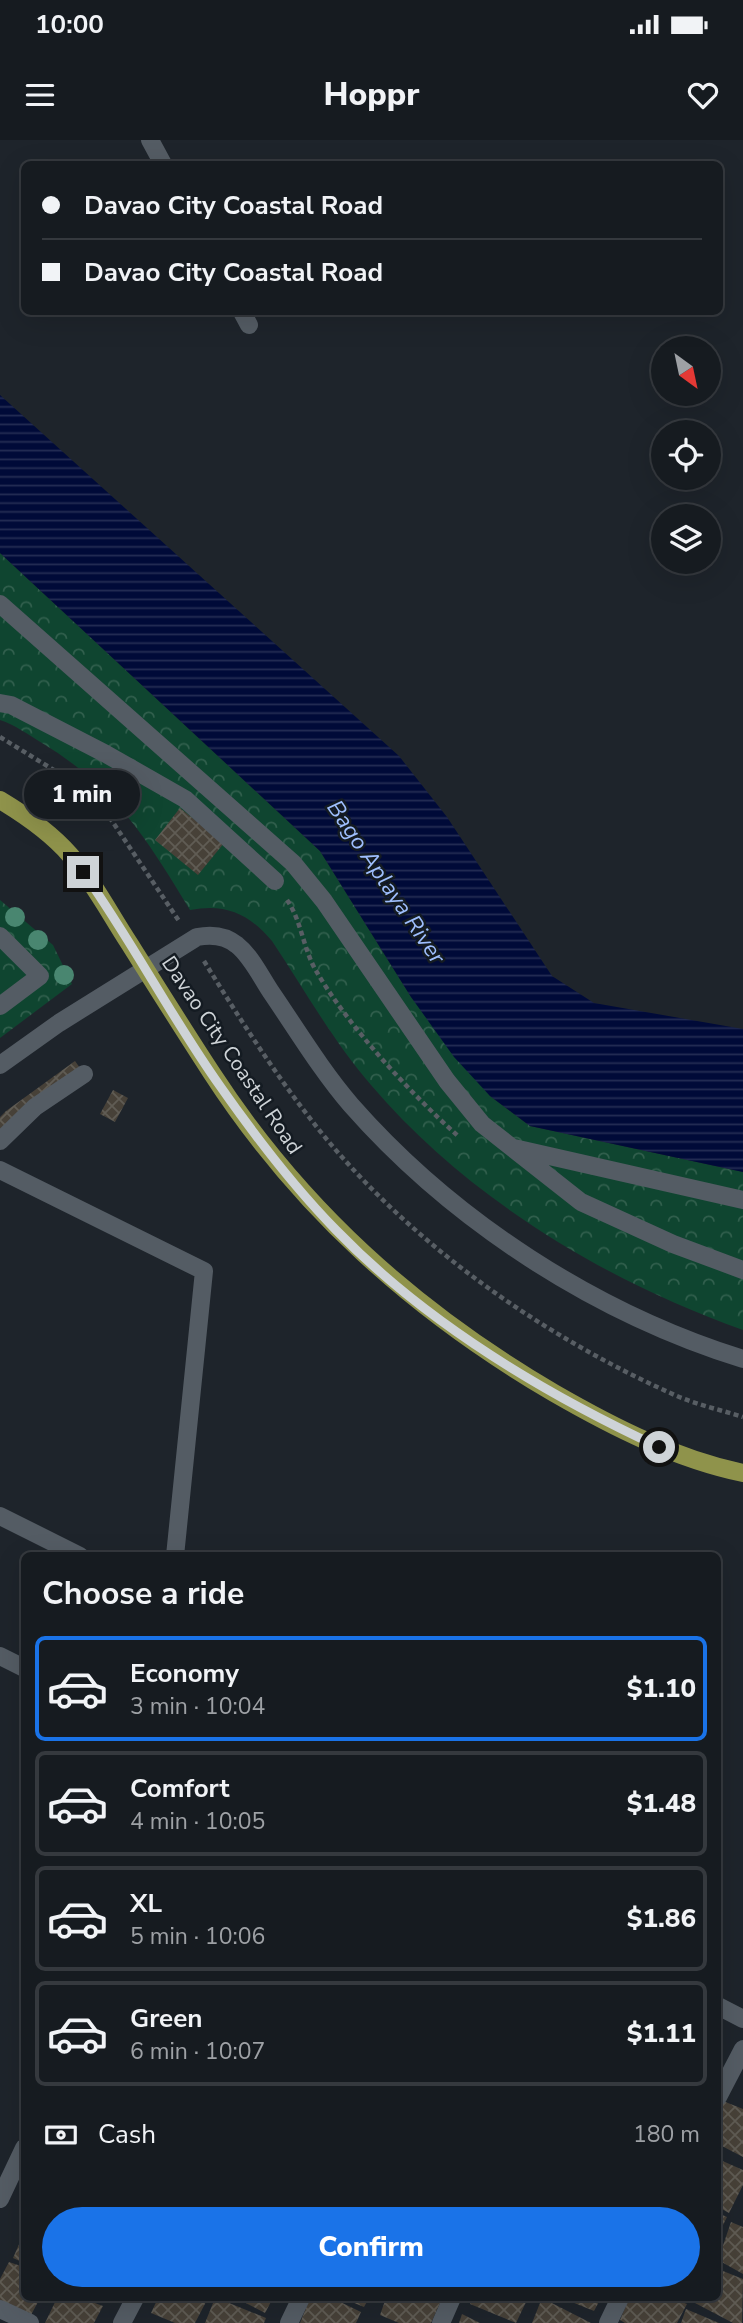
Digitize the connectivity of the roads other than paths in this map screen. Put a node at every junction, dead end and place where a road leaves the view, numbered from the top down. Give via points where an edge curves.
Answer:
1 (150, 140) edge
2 (161, 161) edge
3 (0, 604) edge
4 (0, 703) edge
5 (0, 800) edge
6 (275, 881) dead end
7 (0, 936) edge
8 (0, 1006) edge
9 (0, 1065) edge
10 (84, 1074) dead end
11 (0, 1141) edge
12 (509, 1147) junction
13 (0, 1170) edge
14 (743, 1200) edge
15 (743, 1270) edge
16 (743, 1359) edge
17 (743, 1473) edge
18 (0, 1516) edge
19 (72, 1552) edge
20 (175, 1552) edge
21 (1, 1660) edge
22 (21, 1667) edge
23 (721, 2008) edge
24 (743, 2019) edge
25 (743, 2049) edge
26 (721, 2091) edge
27 (21, 2154) edge
28 (0, 2199) edge
29 (133, 2301) edge
30 (300, 2301) edge
31 (451, 2301) edge
32 (619, 2301) edge
33 (0, 2309) edge
34 (30, 2323) edge
35 (122, 2323) edge
36 (289, 2323) edge
37 (441, 2323) edge
38 (608, 2323) edge

1 - 2 street
3 - 12 street via 293,863 447,1080 482,1124
4 - 6 street via 106,754 185,799
5 - 17 main road, Davao City Coastal Road via 30,818 70,854 219,1085 283,1171 337,1231 407,1293 498,1360 596,1418 659,1447
7 - 8 street via 40,976
9 - 16 street via 182,946 210,934 225,937 249,958 350,1104 415,1170 562,1278 675,1335
10 - 11 street via 35,1107
12 - 14 street
12 - 15 street via 582,1202
13 - 20 street via 204,1271
18 - 19 street
21 - 22 street
23 - 24 street
25 - 26 street
27 - 28 street
29 - 35 street
30 - 36 street
31 - 37 street
32 - 38 street
33 - 34 street

